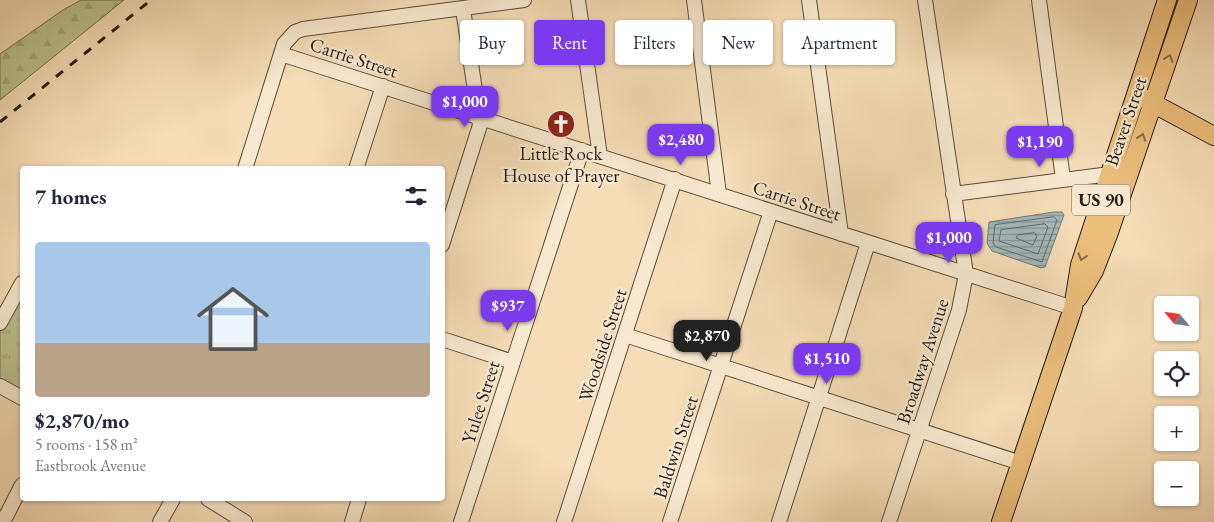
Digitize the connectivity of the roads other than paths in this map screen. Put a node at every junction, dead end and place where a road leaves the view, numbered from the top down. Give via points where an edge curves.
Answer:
1 (524, 0) edge
2 (578, 0) edge
3 (694, 0) edge
4 (809, 0) edge
5 (925, 0) edge
6 (1039, 0) edge
7 (1167, 0) edge
8 (1188, 0) edge
9 (463, 9) junction
10 (281, 54) junction
11 (383, 86) junction
12 (1136, 95) junction
13 (1153, 104) junction
14 (480, 117) junction
15 (1214, 136) edge
16 (582, 150) junction
17 (600, 156) junction
18 (246, 166) edge
19 (357, 166) edge
20 (1131, 170) junction
21 (1109, 174) junction
22 (675, 179) junction
23 (1063, 180) junction
24 (719, 194) junction
25 (953, 194) junction
26 (771, 211) junction
27 (1100, 232) junction
28 (841, 234) junction
29 (445, 236) edge
30 (868, 243) junction
31 (966, 274) junction
32 (20, 287) edge
33 (1073, 308) junction
34 (0, 323) edge
35 (625, 335) junction
36 (445, 340) edge
37 (513, 362) junction
38 (720, 366) junction
39 (0, 386) edge
40 (20, 397) edge
41 (819, 398) junction
42 (919, 431) junction
43 (1020, 463) junction
44 (20, 489) edge
45 (172, 501) edge
46 (211, 501) edge
47 (358, 501) edge
48 (242, 521) edge
49 (3, 522) edge
50 (160, 522) edge
51 (352, 522) edge
52 (460, 522) edge
53 (564, 522) edge
54 (670, 522) edge
55 (779, 522) edge
56 (889, 522) edge
57 (1001, 522) edge

1 - 9 street, Carrie Street
2 - 17 street
3 - 24 street
4 - 28 street
5 - 25 street, Broadway Avenue
6 - 23 street
7 - 12 main road, Beaver Street / US 90
13 -> 8 main road, Beaver Street / US 90
9 - 10 street, Carrie Street via 295,32 284,44
9 - 14 street
10 - 11 street, Carrie Street
10 - 18 street
11 - 14 street, Carrie Street
11 - 19 street
12 - 13 main road
12 - 21 main road, Beaver Street / US 90
13 - 15 main road
20 -> 13 main road, Beaver Street / US 90
14 - 16 street, Carrie Street
14 - 29 street via 478,138
16 - 17 street, Carrie Street
16 - 37 street, Yulee Street
17 - 22 street, Carrie Street
20 - 21 street
20 - 27 main road, Beaver Street / US 90
21 - 23 street
21 - 27 main road, Beaver Street / US 90
22 - 24 street, Carrie Street
22 - 35 street, Woodside Street
23 - 25 street
24 - 26 street, Carrie Street
25 - 31 street, Broadway Avenue
26 - 28 street, Carrie Street
26 - 38 street, Baldwin Street
27 - 33 main road, Beaver Street / US 90 via 1080,265
28 - 30 street, Carrie Street
30 - 31 street, Carrie Street
30 - 41 street
31 - 33 street, Carrie Street
31 - 42 street, Broadway Avenue via 959,310
32 - 34 street
33 - 43 main road, Beaver Street / US 90
35 - 38 street
35 - 53 street, Woodside Street
36 - 37 street
37 - 52 street, Yulee Street
38 - 41 street
38 - 54 street, Baldwin Street
39 - 40 street
41 - 42 street
41 - 55 street
42 - 43 street
42 - 56 street, Broadway Avenue
43 - 57 main road, Beaver Street / US 90
44 - 49 street
45 - 50 street
46 - 48 street
47 - 51 street

